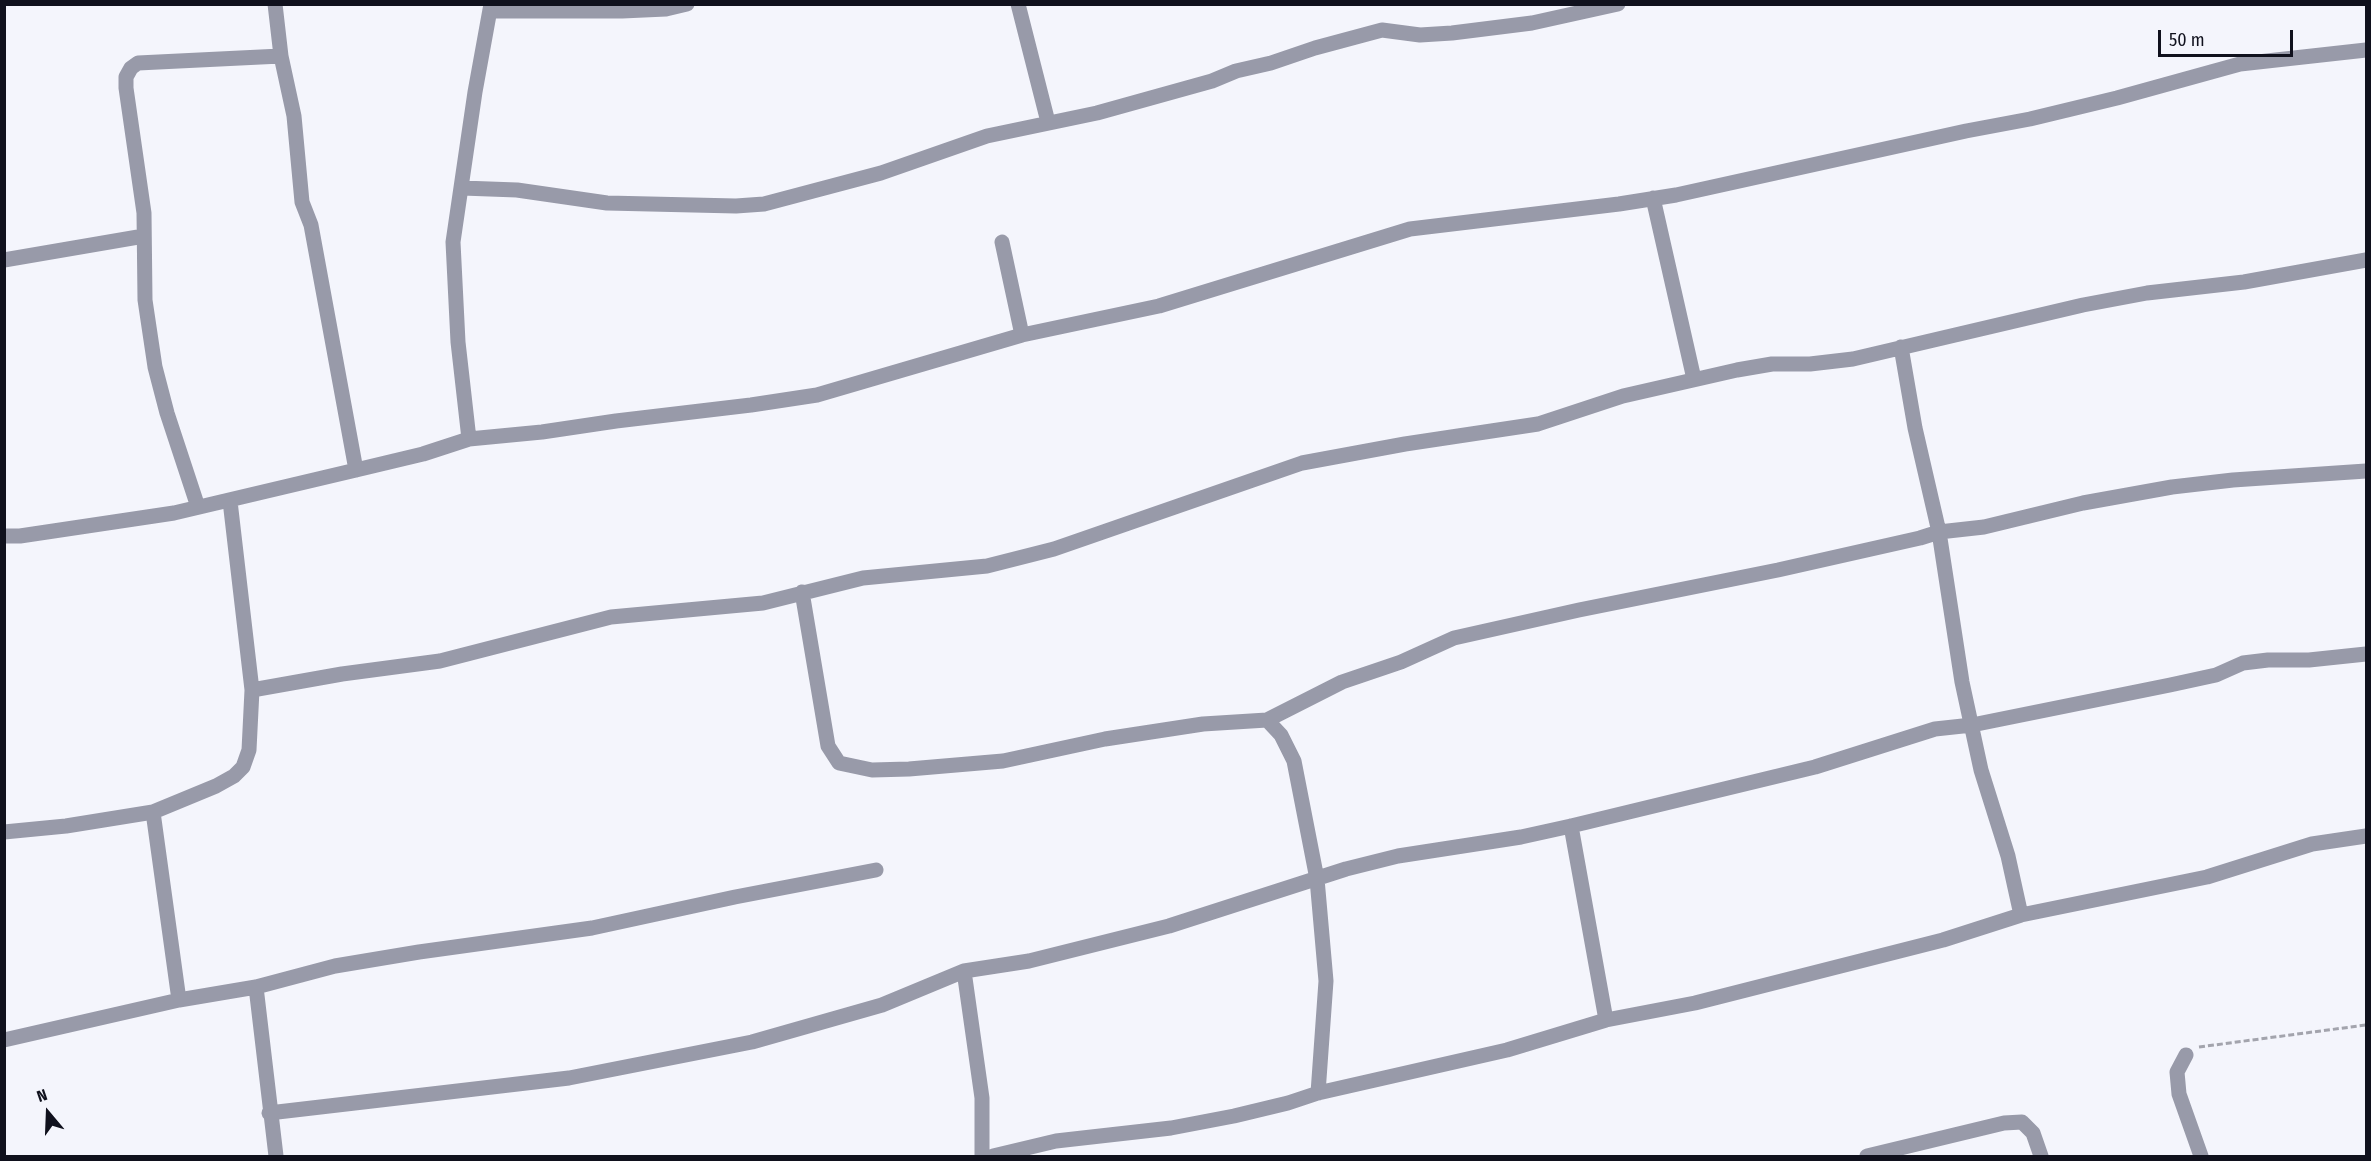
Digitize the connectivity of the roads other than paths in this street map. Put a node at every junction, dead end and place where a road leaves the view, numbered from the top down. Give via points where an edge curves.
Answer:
1 (275, 4) edge
2 (687, 4) edge
3 (1018, 4) edge
4 (1618, 4) edge
5 (490, 8) edge
6 (2367, 50) edge
7 (280, 56) junction
8 (1048, 122) junction
9 (462, 188) junction
10 (1653, 198) junction
11 (144, 236) junction
12 (1002, 242) dead end
13 (4, 260) edge
14 (2367, 260) edge
15 (1022, 335) junction
16 (1901, 347) junction
17 (1694, 379) junction
18 (469, 439) junction
19 (356, 470) junction
20 (2367, 471) edge
21 (230, 501) junction
22 (198, 507) junction
23 (1939, 532) junction
24 (4, 536) edge
25 (802, 592) junction
26 (2367, 654) edge
27 (252, 690) junction
28 (1267, 720) junction
29 (1972, 725) junction
30 (153, 812) junction
31 (1571, 826) junction
32 (4, 832) edge
33 (2367, 836) edge
34 (876, 870) dead end
35 (1317, 879) junction
36 (2021, 915) junction
37 (963, 971) junction
38 (256, 987) junction
39 (178, 1000) junction
40 (1606, 1020) junction
41 (4, 1040) edge
42 (2186, 1055) road end
43 (1317, 1093) junction
44 (269, 1113) junction
45 (276, 1156) edge
46 (982, 1156) edge
47 (993, 1156) edge
48 (1868, 1156) edge
49 (2041, 1156) edge
50 (2201, 1156) edge

1 - 7 street
2 - 5 street via 622,11
3 - 8 street
4 - 8 street via 1532,23 1452,33 1420,35 1382,30 1236,71 1174,93
5 - 9 street
6 - 10 street via 2240,64 2030,119
7 - 11 street via 138,63 131,68 126,88
7 - 19 street via 294,116 302,202 311,225
8 - 9 street via 987,136 881,173 764,204 617,203 517,190
9 - 18 street via 453,242 454,286
10 - 15 street via 1410,229 1159,306
10 - 17 street
11 - 13 street
11 - 22 street via 145,300 154,367
12 - 15 street
14 - 16 street via 2244,282 2136,295
15 - 18 street via 855,385 786,400
16 - 17 street via 1853,359 1772,364
16 - 23 street
17 - 25 street via 1623,396 1538,424 1302,463 1054,549 987,566 863,578
18 - 19 street
19 - 21 street
20 - 23 street via 2172,487 1984,527
21 - 22 street
21 - 27 street
22 - 24 street
23 - 28 street via 1454,638 1342,682
23 - 29 street
25 - 27 street via 763,603 611,617 440,661
25 - 28 street via 828,746 839,763 872,770 1003,761 1106,739 1203,724
26 - 29 street via 2242,663 2216,675
27 - 30 street via 249,750 243,767 216,786
28 - 35 street via 1281,735 1294,761
29 - 31 street via 1935,729 1815,767
29 - 36 street
30 - 32 street
30 - 39 street
31 - 35 street via 1398,856
31 - 40 street
33 - 36 street via 2312,844 2207,877
34 - 38 street via 592,928 335,966
35 - 37 street via 1128,936 1029,961
35 - 43 street via 1326,981
36 - 40 street via 1846,965 1695,1003
37 - 44 street via 882,1005 752,1042 569,1078
37 - 46 street via 982,1098
38 - 39 street
38 - 44 street
39 - 41 street
40 - 43 street via 1507,1050
42 - 50 street via 2177,1072 2179,1094
43 - 47 street via 1234,1116 1171,1128 1056,1141
44 - 45 street
48 - 49 street via 2022,1122 2033,1133

